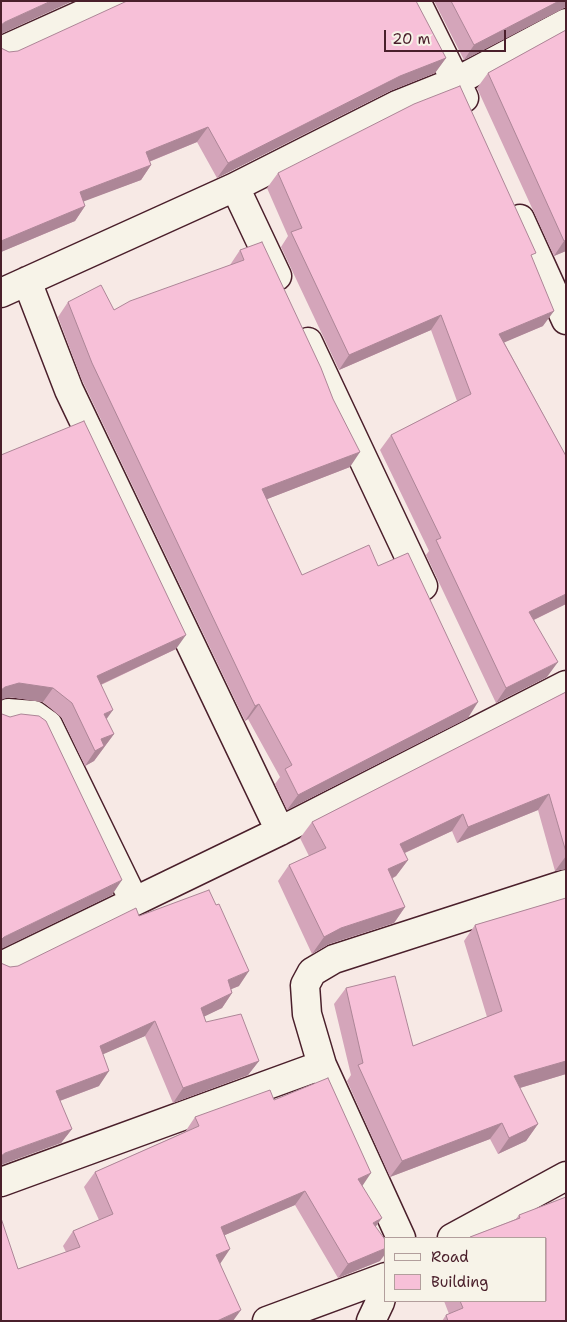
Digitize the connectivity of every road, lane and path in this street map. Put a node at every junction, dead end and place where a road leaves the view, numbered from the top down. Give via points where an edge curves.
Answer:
1 (112, 1) edge
2 (416, 1) edge
3 (566, 23) edge
4 (1, 51) edge
5 (457, 82) junction
6 (473, 117) edge
7 (235, 187) junction
8 (509, 196) edge
9 (27, 281) junction
10 (1, 293) edge
11 (286, 294) edge
12 (566, 320) edge
13 (298, 321) edge
14 (433, 608) edge
15 (566, 685) edge
16 (1, 716) edge
17 (280, 831) junction
18 (566, 884) edge
19 (134, 901) junction
20 (1, 966) edge
21 (322, 1066) junction
22 (566, 1176) edge
23 (1, 1182) edge
24 (401, 1237) edge
25 (454, 1237) edge
26 (382, 1300) edge
27 (268, 1321) edge

1 - 4 street
2 - 5 street
3 - 5 street
5 - 6 street
5 - 7 street via 397,105
7 - 9 street
7 - 11 street
8 - 12 street
9 - 10 street
9 - 17 street via 69,390
13 - 14 street
15 - 17 street via 484,715
16 - 19 street via 8,713 34,715 48,725
17 - 19 street
18 - 21 street via 334,960 312,972 306,985 307,1014
19 - 20 street
21 - 23 street
21 - 24 street
22 - 25 street
26 - 27 street

